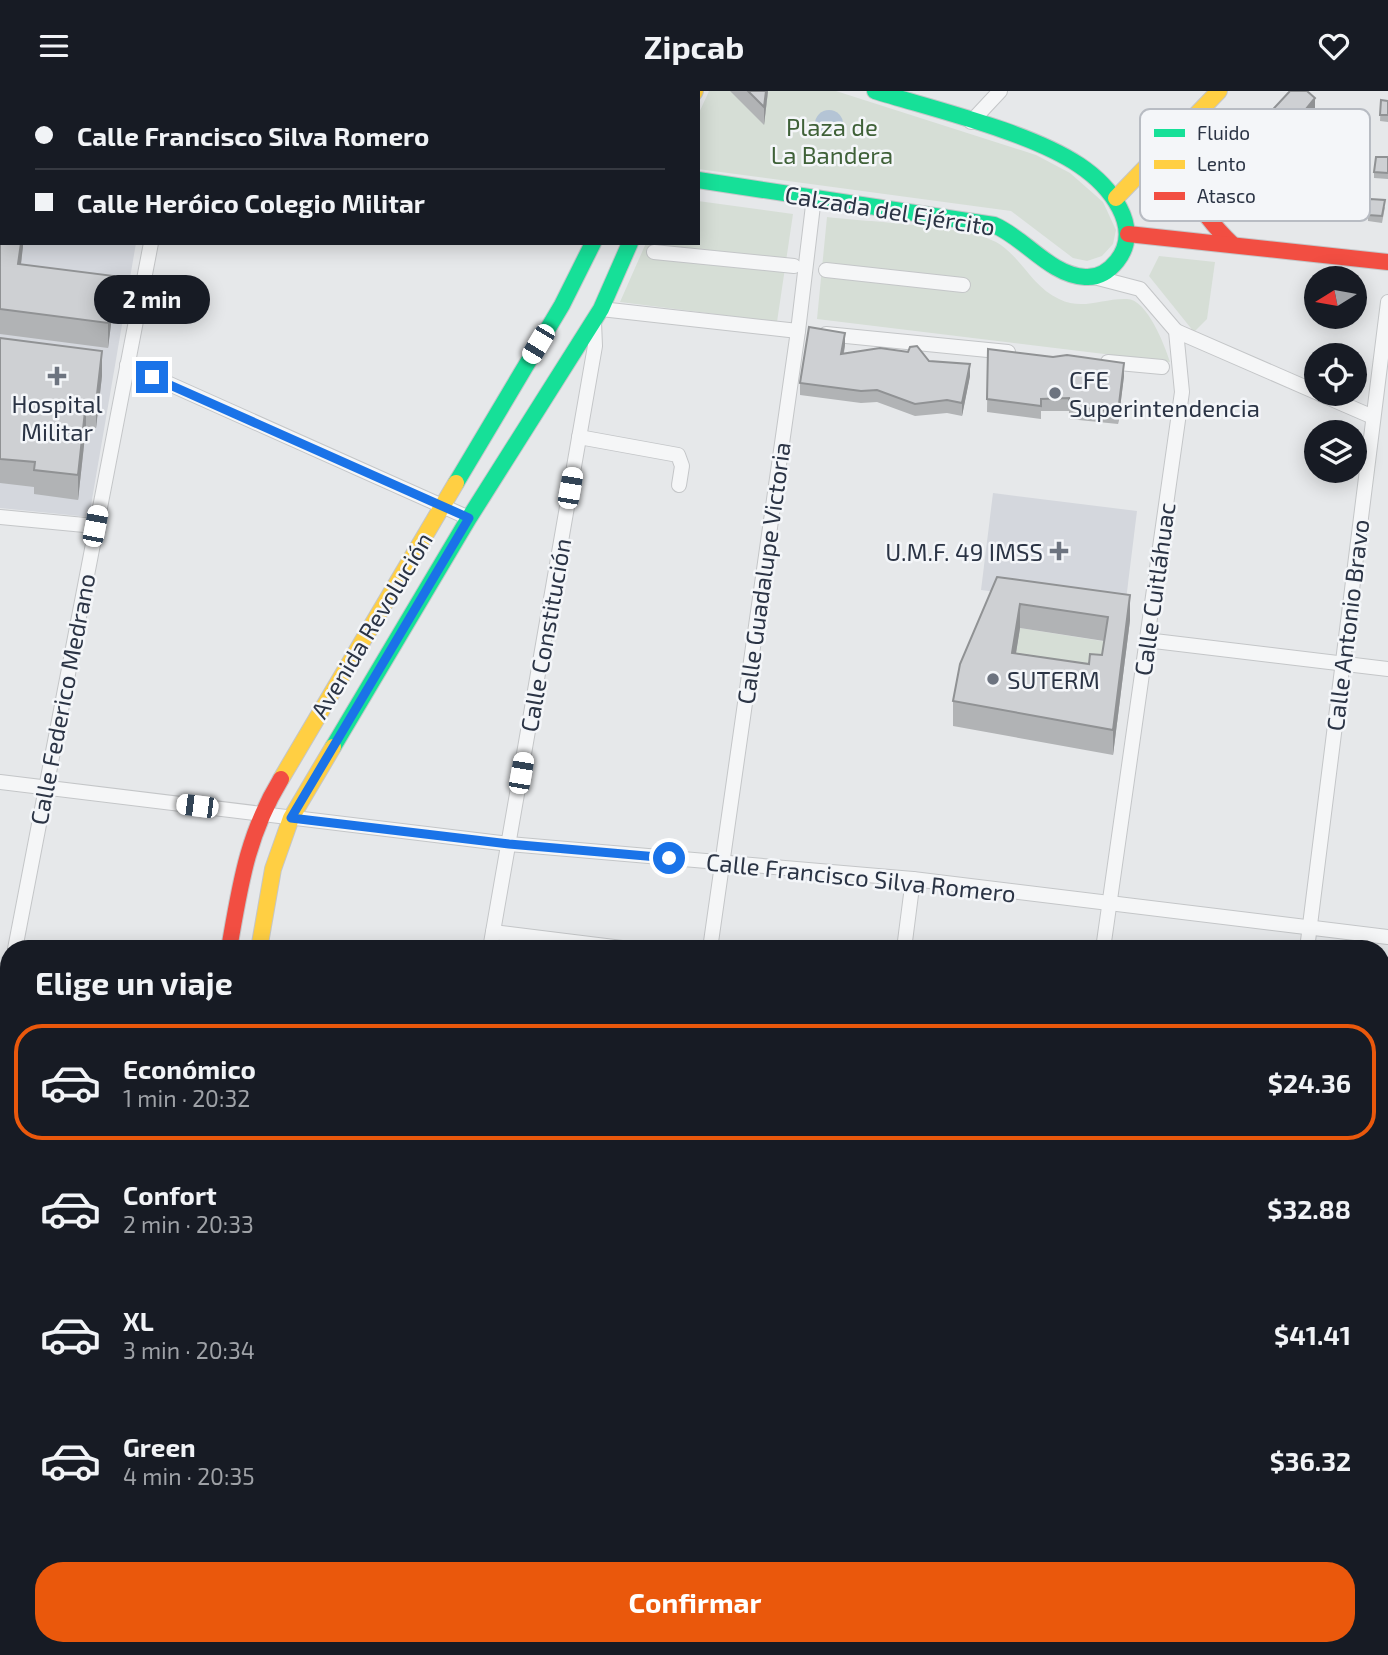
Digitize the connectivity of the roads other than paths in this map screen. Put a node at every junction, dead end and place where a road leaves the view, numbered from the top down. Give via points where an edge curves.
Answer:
1 (874, 91) edge
2 (1000, 91) edge
3 (1220, 91) edge
4 (1202, 109) edge
5 (971, 122) junction
6 (1140, 172) edge
7 (700, 180) edge
8 (814, 197) junction
9 (1115, 198) junction
10 (1208, 221) edge
11 (1128, 234) junction
12 (1232, 244) junction
13 (151, 245) edge
14 (592, 245) edge
15 (630, 245) edge
16 (654, 252) dead end
17 (1388, 262) edge
18 (794, 266) dead end
19 (825, 270) dead end
20 (1094, 277) junction
21 (963, 285) dead end
22 (1388, 302) edge
23 (598, 315) junction
24 (798, 331) junction
25 (1176, 331) junction
26 (819, 333) edge
27 (1023, 353) edge
28 (1089, 360) edge
29 (127, 365) junction
30 (1162, 367) dead end
31 (1304, 387) edge
32 (1348, 406) edge
33 (1373, 417) junction
34 (579, 437) junction
35 (679, 485) dead end
36 (442, 505) junction
37 (0, 517) edge
38 (469, 518) junction
39 (95, 526) junction
40 (1146, 640) junction
41 (1343, 662) junction
42 (1388, 669) edge
43 (0, 782) edge
44 (45, 788) junction
45 (260, 814) junction
46 (291, 818) junction
47 (509, 844) junction
48 (723, 863) junction
49 (913, 879) junction
50 (1109, 903) junction
51 (1309, 927) junction
52 (493, 932) junction
53 (1388, 937) edge
54 (17, 940) edge
55 (231, 940) edge
56 (260, 940) edge
57 (492, 940) edge
58 (557, 940) edge
59 (711, 940) edge
60 (905, 940) edge
61 (1104, 940) edge
62 (1308, 940) edge

1 - 5 main road
2 - 5 street
3 - 4 main road
5 - 9 main road via 1062,154 1088,171
6 - 9 main road
7 - 8 main road, Calzada del Ejército
8 - 20 main road, Calzada del Ejército via 993,225 1026,240 1066,273
8 - 24 street, Calle Guadalupe Victoria
9 - 11 main road
10 - 12 main road
11 - 12 main road
11 - 20 main road via 1117,262
12 - 17 main road
13 - 29 street, Calle Federico Medrano
14 - 36 main road, Avenida Revolución via 562,305
15 - 23 main road, Avenida Revolución
16 - 18 street
19 - 21 street
20 - 25 street via 1140,289
22 - 33 street, Calle Antonio Bravo
23 - 24 street
23 - 34 street, Calle Constitución
23 - 38 main road, Avenida Revolución
24 - 48 street, Calle Guadalupe Victoria
25 - 31 street
25 - 40 street, Calle Cuitláhuac via 1182,392
26 - 27 street
28 - 30 street
29 - 36 street
29 - 39 street, Calle Federico Medrano
32 - 33 street
33 - 41 street, Calle Antonio Bravo
34 - 35 street via 678,455 682,466
34 - 47 street, Calle Constitución
36 - 38 street
36 - 45 main road, Avenida Revolución
37 - 39 street
38 - 46 main road, Avenida Revolución
39 - 44 street, Calle Federico Medrano
40 - 41 street
40 - 50 street, Calle Cuitláhuac
41 - 42 street
41 - 51 street, Calle Antonio Bravo
43 - 44 street, Calle Francisco Silva Romero
44 - 45 street, Calle Francisco Silva Romero
44 - 54 street, Calle Federico Medrano
45 - 46 street, Calle Francisco Silva Romero
45 - 55 main road, Avenida Revolución via 243,871
46 - 47 street, Calle Francisco Silva Romero
46 - 56 main road, Avenida Revolución via 272,869
47 - 48 street, Calle Francisco Silva Romero
47 - 52 street, Calle Constitución
48 - 49 street, Calle Francisco Silva Romero
48 - 59 street, Calle Guadalupe Victoria
49 - 50 street, Calle Francisco Silva Romero
49 - 60 street
50 - 51 street, Calle Francisco Silva Romero
50 - 61 street, Calle Cuitláhuac
51 - 53 street, Calle Francisco Silva Romero
51 - 62 street, Calle Antonio Bravo
52 - 57 street, Calle Constitución
52 - 58 street

